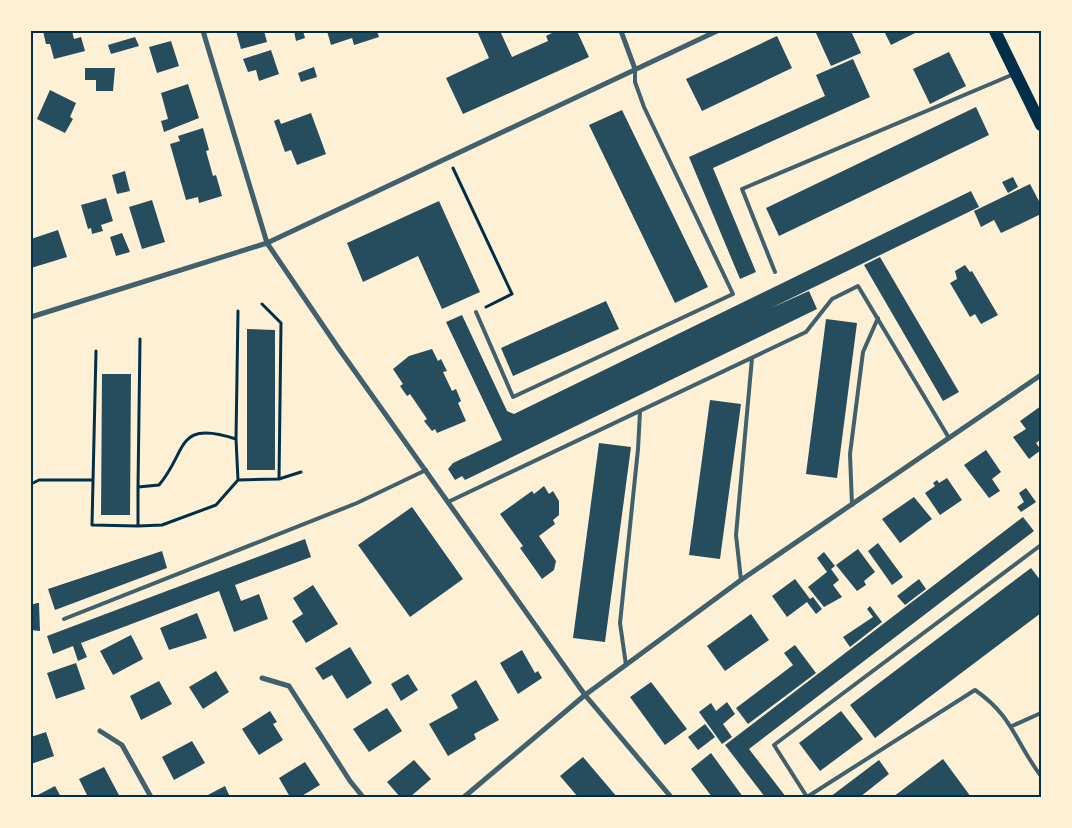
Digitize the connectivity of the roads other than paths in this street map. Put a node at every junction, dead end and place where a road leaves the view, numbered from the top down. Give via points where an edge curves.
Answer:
1 (203, 31) edge
2 (621, 31) edge
3 (717, 31) edge
4 (995, 31) edge
5 (635, 69) junction
6 (1016, 74) junction
7 (1041, 125) edge
8 (267, 243) junction
9 (775, 272) dead end
10 (476, 312) road end
11 (31, 317) edge
12 (878, 318) junction
13 (752, 358) junction
14 (1041, 375) edge
15 (640, 412) junction
16 (949, 438) junction
17 (426, 470) junction
18 (448, 502) junction
19 (852, 505) junction
20 (1041, 545) edge
21 (741, 580) junction
22 (64, 619) dead end
23 (626, 666) junction
24 (262, 678) dead end
25 (585, 695) junction
26 (1041, 713) edge
27 (1012, 726) junction
28 (100, 731) dead end
29 (1041, 776) edge
30 (151, 797) edge
31 (364, 797) edge
32 (464, 797) edge
33 (671, 797) edge

1 - 8 street
2 - 5 street
3 - 5 street
4 - 6 main road
5 - 8 street
5 - 10 lane via 635,82 644,107 733,294 513,397
6 - 7 main road
6 - 9 lane via 742,189
8 - 11 street
8 - 17 street
12 - 13 lane via 858,286 832,299 806,332
12 - 16 lane
12 - 19 lane via 863,352 850,454
13 - 15 lane
13 - 21 lane via 736,535
14 - 16 street
15 - 18 lane
15 - 23 lane via 620,622
16 - 19 street
17 - 18 street
17 - 22 lane via 357,503
18 - 25 street
19 - 21 street
20 - 27 lane via 774,745 807,797 975,690 994,703
21 - 23 street
23 - 25 street
24 - 31 street via 289,686 350,781
25 - 32 street
25 - 33 street
26 - 27 lane
27 - 29 lane via 1026,756
28 - 30 street via 122,745

